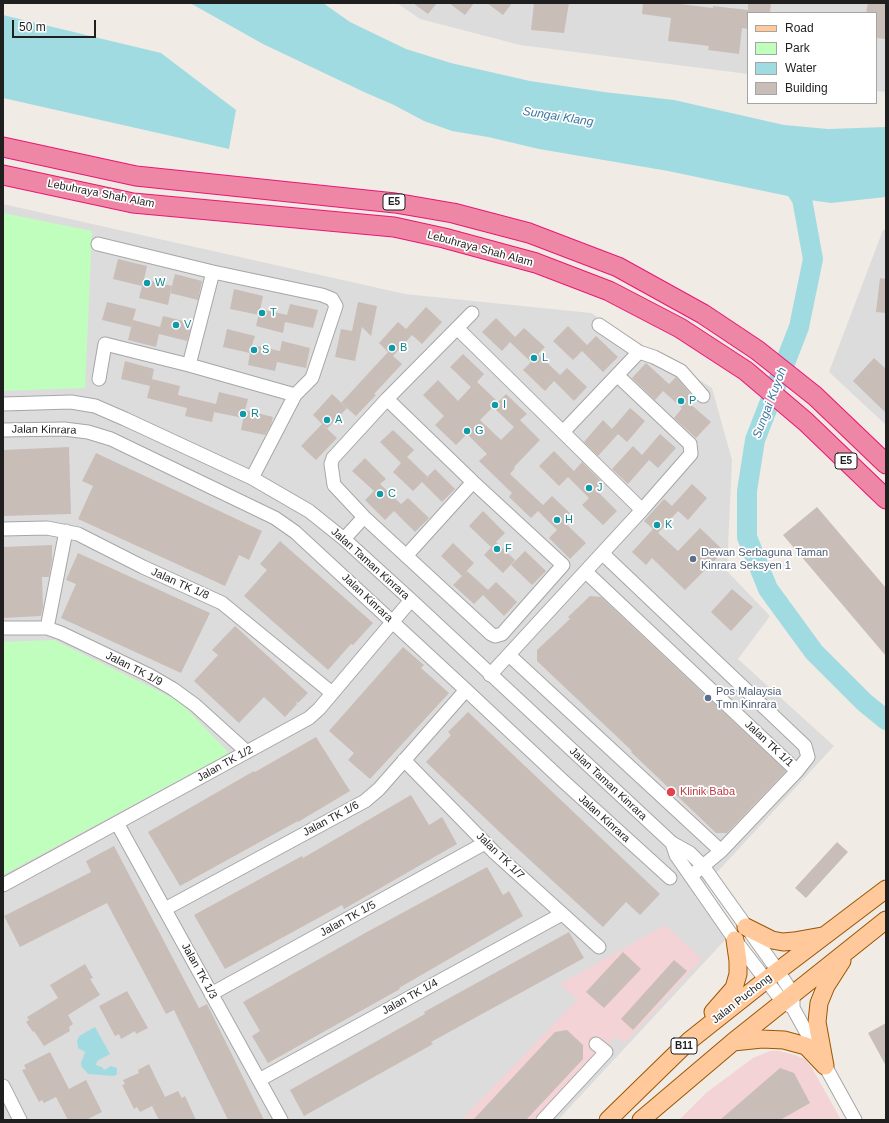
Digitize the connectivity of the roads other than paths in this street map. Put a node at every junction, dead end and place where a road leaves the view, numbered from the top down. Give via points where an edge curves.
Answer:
1 (3, 147) edge
2 (3, 175) edge
3 (98, 244) dead end
4 (213, 272) junction
5 (472, 313) dead end
6 (599, 326) dead end
7 (457, 328) junction
8 (639, 352) junction
9 (189, 365) junction
10 (617, 375) junction
11 (99, 379) dead end
12 (295, 395) junction
13 (703, 396) dead end
14 (387, 399) junction
15 (3, 404) edge
16 (3, 430) edge
17 (563, 432) junction
18 (886, 464) edge
19 (252, 478) junction
20 (473, 482) junction
21 (886, 499) edge
22 (642, 510) junction
23 (364, 518) junction
24 (3, 529) edge
25 (66, 531) junction
26 (344, 539) junction
27 (603, 554) junction
28 (406, 556) junction
29 (586, 572) junction
30 (411, 600) junction
31 (392, 622) junction
32 (3, 628) edge
33 (47, 628) junction
34 (509, 655) junction
35 (490, 675) junction
36 (466, 690) junction
37 (332, 694) junction
38 (248, 752) junction
39 (404, 760) junction
40 (797, 771) junction
41 (117, 823) junction
42 (485, 843) junction
43 (672, 843) junction
44 (722, 851) junction
45 (703, 866) junction
46 (691, 876) junction
47 (670, 878) dead end
48 (3, 885) edge
49 (886, 890) edge
50 (165, 909) junction
51 (562, 914) junction
52 (886, 920) edge
53 (746, 927) junction
54 (824, 936) junction
55 (735, 940) junction
56 (599, 947) dead end
57 (850, 950) junction
58 (772, 975) junction
59 (211, 994) junction
60 (790, 1001) junction
61 (688, 1041) junction
62 (733, 1042) junction
63 (596, 1044) dead end
64 (825, 1066) junction
65 (259, 1080) junction
66 (3, 1086) edge
67 (852, 1119) edge
68 (20, 1120) edge
69 (281, 1120) edge
70 (543, 1120) edge
71 (608, 1120) edge
72 (641, 1120) edge

1 - 18 highway, E5 via 136,176 395,203 453,213 529,233 618,267 703,314 757,350 816,396
2 - 21 highway, Lebuhraya Shah Alam / E5 via 132,203 394,227 536,263 609,291 680,328 746,372 806,422
3 - 4 street
4 - 9 street
4 - 12 street via 332,299 336,306 312,378
5 - 7 street
6 - 8 street
7 - 14 street
7 - 17 street
8 - 10 street
8 - 13 street via 681,372
9 - 11 street via 105,344
9 - 12 street
10 - 17 street
10 - 22 street via 690,444 691,454
12 - 19 street
14 - 20 street
14 - 23 street via 333,458 331,464 334,484
15 - 19 street, Jalan Taman Kinrara via 71,402 95,406
16 - 31 street, Jalan Kinrara via 64,429 88,432 111,439 275,518 295,532
17 - 22 street
19 - 26 street, Jalan Taman Kinrara via 308,511
20 - 28 street
20 - 28 street via 563,565 502,634 491,634
22 - 27 street
23 - 26 street
23 - 28 street
24 - 25 street, Jalan TK 1/8 via 47,528
25 - 33 street
25 - 37 street, Jalan TK 1/8 via 78,534 222,603
26 - 30 street, Jalan Taman Kinrara
27 - 29 street
27 - 40 street, Jalan TK 1/1 via 805,746 808,757
29 - 34 street
29 - 40 street, Jalan TK 1/1
30 - 31 street, Jalan TK 1/2
30 - 35 street, Jalan Taman Kinrara
31 - 36 street, Jalan Kinrara
31 - 37 street, Jalan TK 1/2
32 - 33 street, Jalan TK 1/9
33 - 38 street, Jalan TK 1/9 via 149,675 173,689
34 - 35 street
34 - 44 street
35 - 43 street, Jalan Taman Kinrara
36 - 39 street, Jalan TK 1/6
36 - 47 street, Jalan Kinrara
37 - 38 street, Jalan TK 1/2 via 309,718
38 - 41 street, Jalan TK 1/2
39 - 42 street, Jalan TK 1/7
39 - 50 street, Jalan TK 1/6 via 380,789 365,801
40 - 44 street
41 - 48 street, Jalan TK 1/2
41 - 50 street, Jalan TK 1/3
42 - 51 street, Jalan TK 1/7
42 - 59 street, Jalan TK 1/5
43 - 45 street, Jalan Taman Kinrara via 690,853
43 - 46 street, Jalan Taman Kinrara via 676,855
44 - 45 street
45 - 46 street
45 - 53 street, Jalan Taman Kinrara
46 - 55 street, Jalan Taman Kinrara
49 - 54 main road, Jalan Puchong / B11
50 - 59 street, Jalan TK 1/3
51 - 56 street, Jalan TK 1/7
51 - 65 street, Jalan TK 1/4
52 - 57 main road, B11
53 - 54 main road via 772,940 783,942
53 - 58 street, Jalan Taman Kinrara
54 - 58 main road, Jalan Puchong / B11
55 - 58 street, Jalan Taman Kinrara
55 - 61 main road via 738,974 734,988
57 - 60 main road, B11
57 - 64 main road via 826,986 819,1003 817,1022
58 - 60 street
58 - 61 main road, Jalan Puchong / B11
59 - 65 street, Jalan TK 1/3
60 - 62 main road, B11
60 - 64 street
61 - 71 main road, Jalan Puchong / B11
62 - 64 main road via 784,1040 806,1046
62 - 72 main road, B11
63 - 70 street via 606,1052
64 - 67 street
65 - 69 street, Jalan TK 1/3
66 - 68 street

